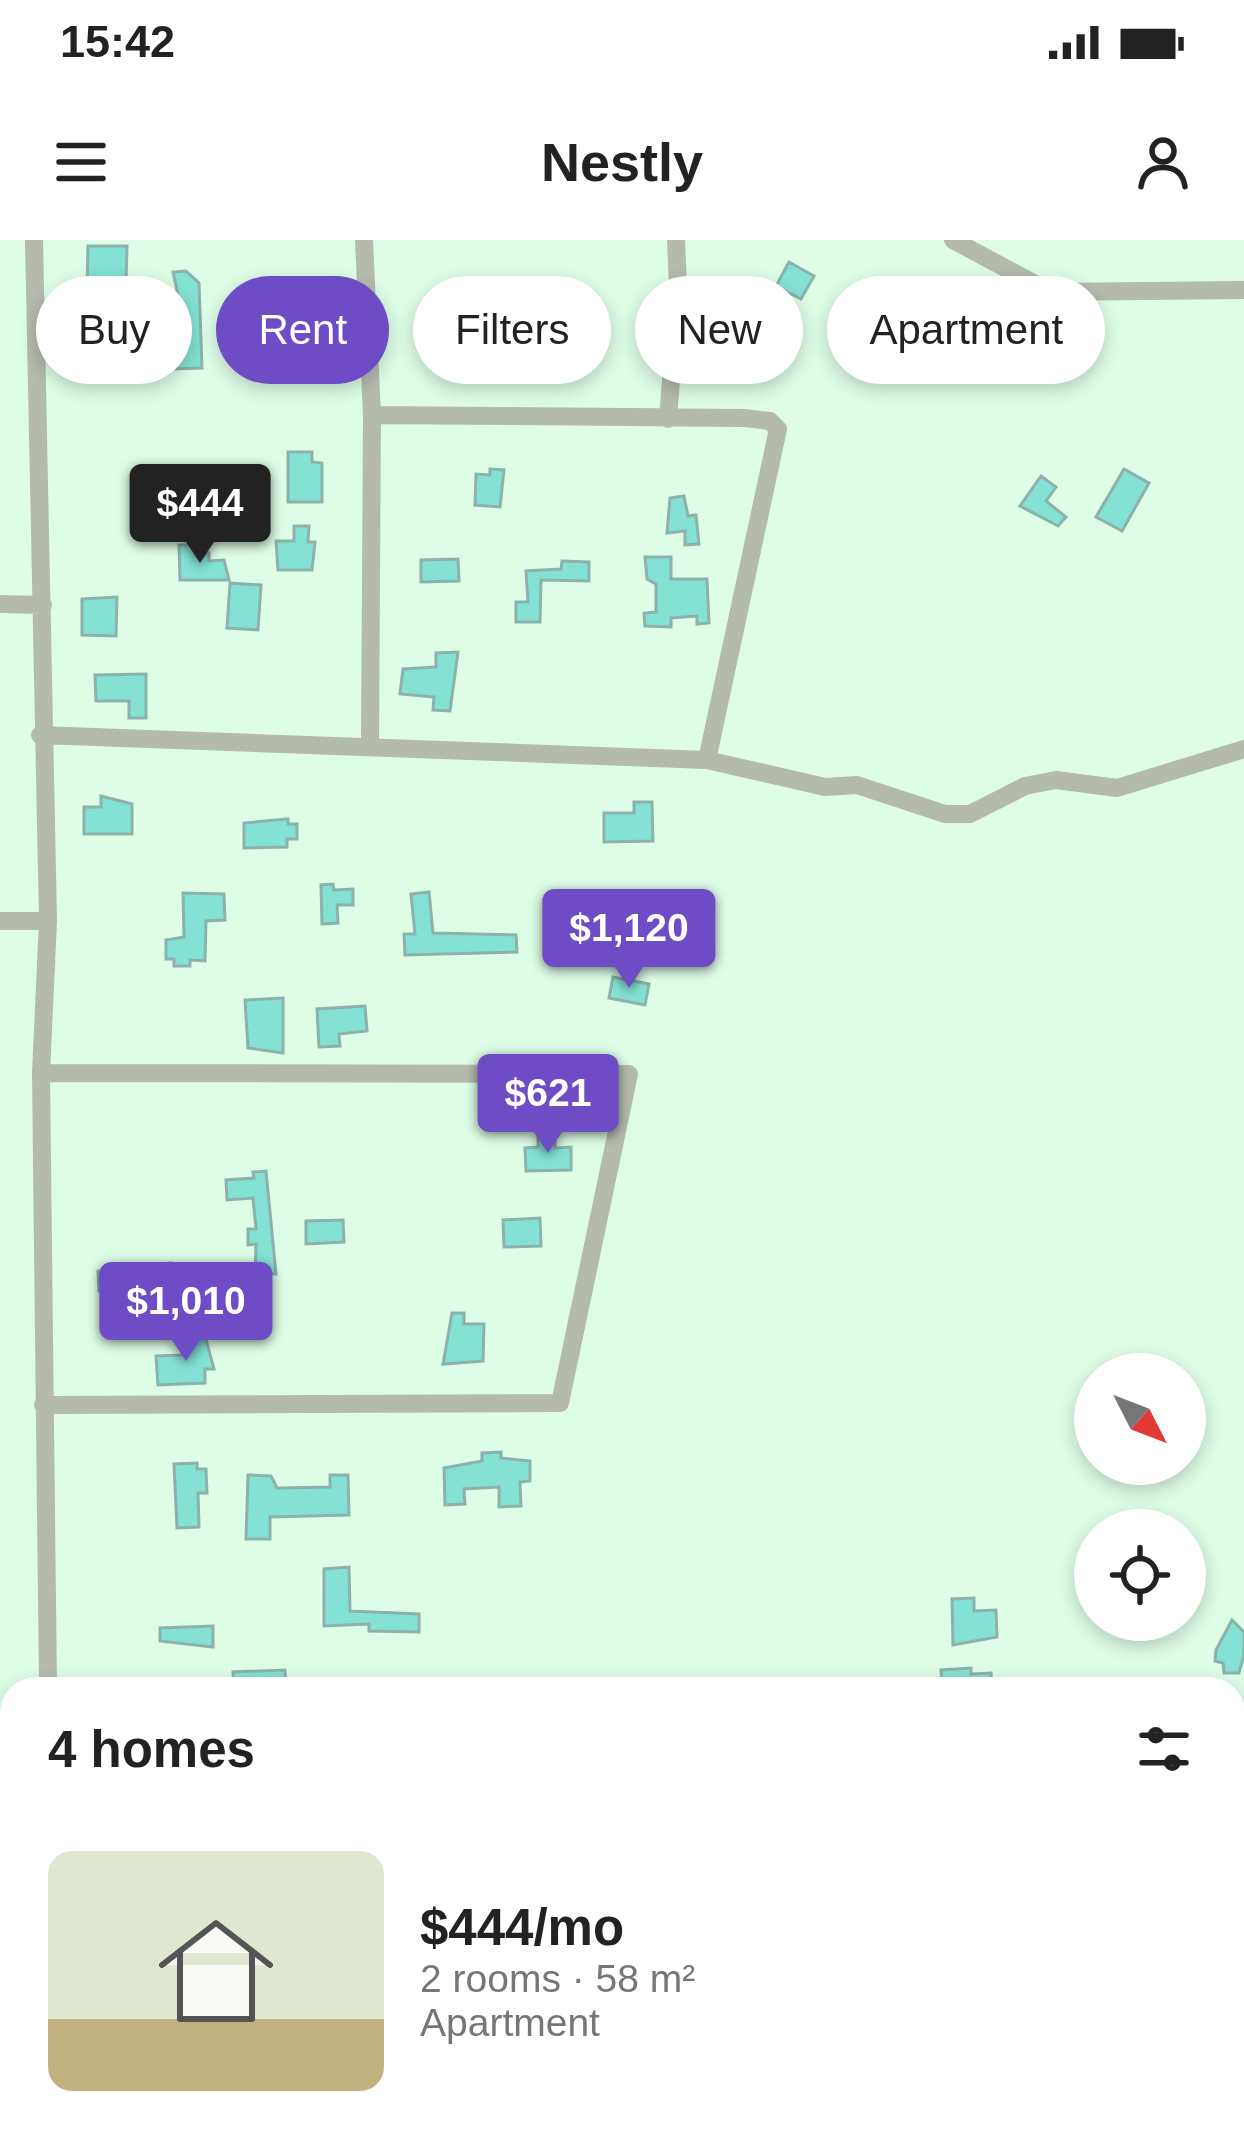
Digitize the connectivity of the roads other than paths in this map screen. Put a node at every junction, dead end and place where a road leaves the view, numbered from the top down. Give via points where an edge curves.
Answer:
1 (34, 240) edge
2 (364, 240) edge
3 (676, 240) edge
4 (953, 240) edge
5 (1244, 290) edge
6 (372, 415) junction
7 (668, 419) junction
8 (0, 604) edge
9 (43, 605) junction
10 (40, 735) junction
11 (370, 745) junction
12 (1244, 749) edge
13 (707, 760) junction
14 (48, 920) junction
15 (0, 921) edge
16 (41, 1073) junction
17 (43, 1405) junction
18 (48, 1677) edge

1 - 9 street
2 - 6 street
3 - 7 street
4 - 5 street via 1050,292
6 - 7 street
6 - 11 street
7 - 13 street via 744,418 778,429
8 - 9 street
9 - 10 street
10 - 11 street
10 - 14 street
11 - 13 street
12 - 13 street via 1117,788 1056,780 1025,786 970,814
14 - 15 street
14 - 16 street
16 - 17 street
16 - 17 street via 628,1074 560,1403
17 - 18 street

